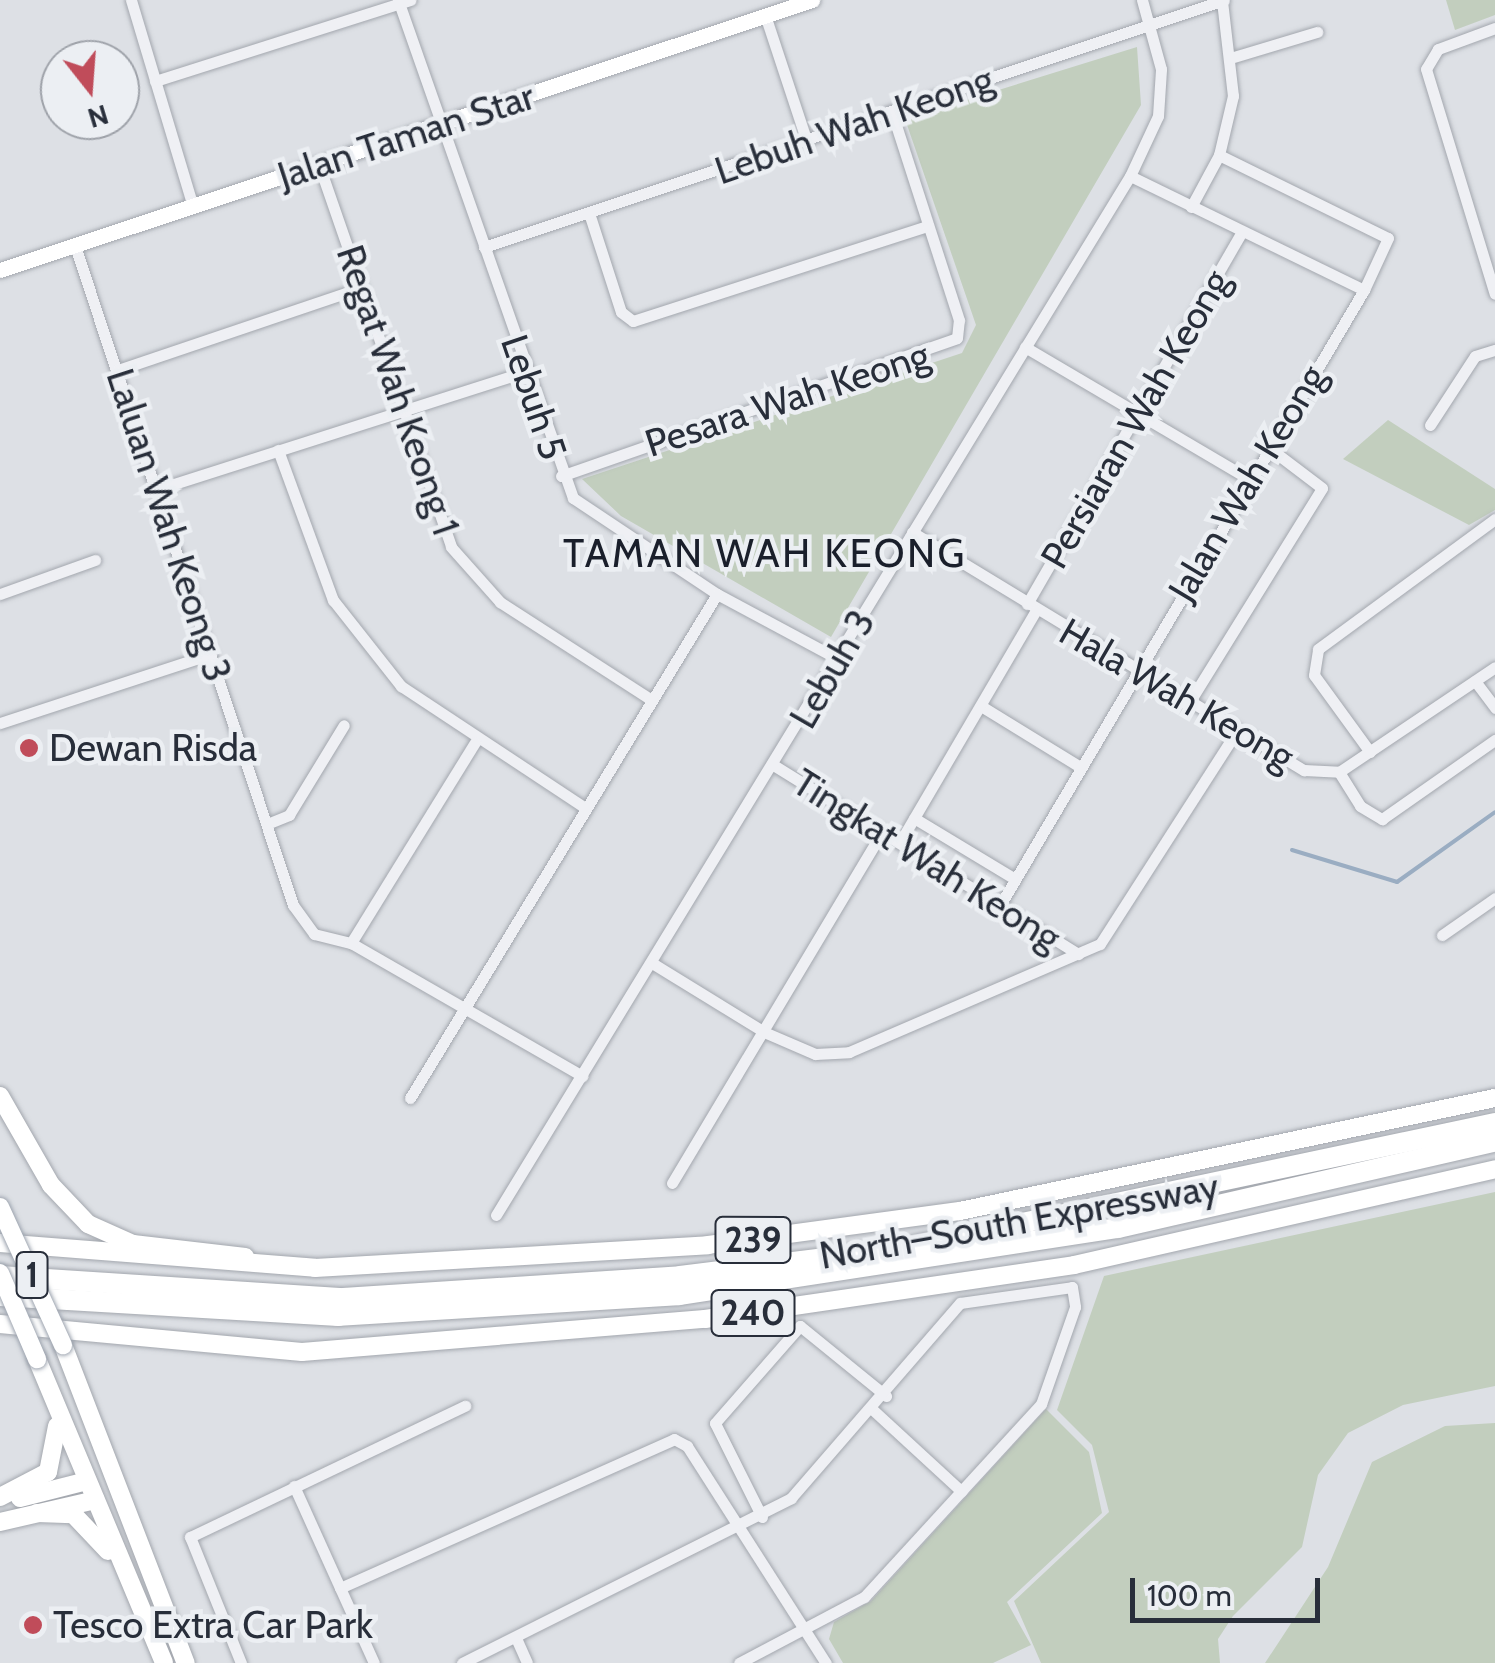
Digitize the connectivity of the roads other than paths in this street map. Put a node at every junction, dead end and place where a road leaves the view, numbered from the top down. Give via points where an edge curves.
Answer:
1 (131, 0) edge
2 (812, 0) edge
3 (1142, 0) edge
4 (1223, 0) edge
5 (403, 1) edge
6 (768, 9) edge
7 (1150, 26) junction
8 (1495, 28) edge
9 (1317, 32) dead end
10 (1234, 57) junction
11 (155, 81) junction
12 (892, 112) junction
13 (442, 124) junction
14 (807, 142) junction
15 (1219, 154) junction
16 (319, 165) junction
17 (1130, 176) junction
18 (193, 207) junction
19 (1191, 207) junction
20 (589, 213) junction
21 (928, 226) junction
22 (1242, 232) junction
23 (76, 246) junction
24 (484, 247) junction
25 (0, 270) edge
26 (360, 288) junction
27 (1364, 290) junction
28 (1495, 294) edge
29 (1025, 347) junction
30 (1495, 350) edge
31 (118, 370) junction
32 (524, 372) junction
33 (400, 411) junction
34 (1139, 414) junction
35 (1430, 425) dead end
36 (1268, 446) junction
37 (278, 450) junction
38 (560, 476) junction
39 (1249, 479) junction
40 (158, 489) junction
41 (1495, 519) edge
42 (912, 532) junction
43 (95, 560) dead end
44 (0, 594) edge
45 (717, 594) junction
46 (1031, 608) junction
47 (211, 654) junction
48 (838, 659) junction
49 (1495, 667) edge
50 (1134, 673) junction
51 (1475, 681) junction
52 (650, 699) junction
53 (981, 706) junction
54 (1186, 706) junction
55 (1495, 708) edge
56 (0, 723) edge
57 (344, 725) dead end
58 (1234, 735) junction
59 (1495, 740) edge
60 (474, 742) junction
61 (1370, 752) junction
62 (775, 766) junction
63 (1080, 767) junction
64 (1339, 772) junction
65 (584, 808) junction
66 (914, 818) junction
67 (267, 824) junction
68 (883, 831) junction
69 (900, 842) junction
70 (1015, 880) junction
71 (1495, 898) edge
72 (1002, 902) junction
73 (1442, 936) dead end
74 (351, 943) junction
75 (1078, 954) junction
76 (652, 963) junction
77 (461, 1008) junction
78 (764, 1032) junction
79 (582, 1076) junction
80 (0, 1096) edge
81 (410, 1098) dead end
82 (1495, 1098) edge
83 (1495, 1123) edge
84 (1495, 1142) edge
85 (1495, 1169) edge
86 (672, 1183) dead end
87 (0, 1207) edge
88 (496, 1215) dead end
89 (0, 1224) edge
90 (0, 1243) edge
91 (315, 1268) junction
92 (0, 1275) edge
93 (0, 1296) edge
94 (0, 1324) edge
95 (58, 1346) junction
96 (49, 1389) junction
97 (886, 1396) junction
98 (465, 1406) dead end
99 (873, 1410) junction
100 (294, 1486) junction
101 (94, 1490) junction
102 (961, 1491) junction
103 (0, 1500) edge
104 (37, 1513) junction
105 (762, 1517) junction
106 (0, 1522) edge
107 (132, 1522) junction
108 (740, 1531) junction
109 (340, 1588) junction
110 (137, 1598) junction
111 (806, 1632) junction
112 (516, 1638) junction
113 (164, 1663) edge
114 (186, 1663) edge
115 (241, 1663) edge
116 (374, 1663) edge
117 (462, 1663) edge
118 (527, 1663) edge
119 (739, 1663) edge
120 (826, 1663) edge

1 - 11 street
2 - 6 street, Jalan Taman Star
3 - 7 street, Lebuh 3
4 - 7 street, Lebuh Wah Keong
4 - 10 street
5 - 11 street
5 - 13 street, Lebuh 5
6 - 13 street, Jalan Taman Star
6 - 14 street
7 - 12 street, Lebuh Wah Keong
7 - 17 street, Lebuh 3 via 1162,69 1158,116
8 - 28 street via 1438,48 1429,78
9 - 10 street
10 - 15 street
11 - 18 street
12 - 14 street, Lebuh Wah Keong
12 - 21 street, Pesara Wah Keong
13 - 16 street, Jalan Taman Star
13 - 24 street, Lebuh 5
14 - 20 street, Lebuh Wah Keong
15 - 19 street
15 - 27 street, Jalan Wah Keong via 1388,238
16 - 18 street, Jalan Taman Star
16 - 26 street, Regat Wah Keong 1
17 - 19 street
17 - 29 street, Lebuh 3
18 - 23 street, Jalan Taman Star
19 - 22 street
20 - 21 street via 621,312 633,321
20 - 24 street, Lebuh Wah Keong
21 - 38 street, Pesara Wah Keong via 959,320 952,343
22 - 27 street
22 - 34 street, Persiaran Wah Keong
23 - 25 street, Jalan Taman Star
23 - 31 street, Laluan Wah Keong 3
24 - 32 street, Lebuh 5
26 - 31 street
26 - 33 street, Regat Wah Keong 1
27 - 36 street, Jalan Wah Keong
29 - 34 street
29 - 42 street, Lebuh 3
30 - 35 street via 1474,356
31 - 40 street, Laluan Wah Keong 3
32 - 33 street
32 - 38 street, Lebuh 5
33 - 37 street
33 - 52 street, Regat Wah Keong 1 via 451,547 475,577 535,628
34 - 39 street
34 - 46 street, Persiaran Wah Keong
36 - 39 street, Jalan Wah Keong
36 - 54 street via 1322,488
37 - 40 street
37 - 60 street via 332,600 400,686
38 - 45 street, Lebuh 5 via 590,512
39 - 50 street, Jalan Wah Keong
40 - 47 street, Laluan Wah Keong 3
41 - 61 street via 1318,649 1314,675
42 - 46 street, Hala Wah Keong
42 - 48 street, Lebuh 3
43 - 44 street
45 - 48 street, Lebuh 5
45 - 52 street
46 - 50 street, Hala Wah Keong
46 - 53 street, Persiaran Wah Keong
47 - 56 street
47 - 67 street, Laluan Wah Keong 3
48 - 62 street, Lebuh 3
49 - 51 street, Hala Wah Keong
50 - 54 street, Hala Wah Keong
50 - 63 street, Jalan Wah Keong
51 - 55 street
51 - 61 street, Hala Wah Keong
52 - 65 street
53 - 63 street
53 - 66 street, Persiaran Wah Keong
54 - 58 street, Hala Wah Keong
57 - 67 street via 289,815
58 - 64 street, Hala Wah Keong via 1304,770
58 - 75 street via 1105,939
59 - 64 street via 1382,819 1360,806
60 - 65 street
60 - 74 street
61 - 64 street, Hala Wah Keong
62 - 68 street, Tingkat Wah Keong
62 - 76 street, Lebuh 3
63 - 70 street, Jalan Wah Keong
65 - 77 street
66 - 69 street, Persiaran Wah Keong
66 - 70 street, Tingkat Wah Keong
67 - 74 street, Laluan Wah Keong 3 via 300,918 324,940
68 - 69 street, Tingkat Wah Keong
68 - 78 street
69 - 72 street, Tingkat Wah Keong
70 - 72 street, Jalan Wah Keong
71 - 73 street
72 - 75 street, Tingkat Wah Keong
74 - 77 street, Laluan Wah Keong 3
75 - 78 street via 849,1052 815,1054
76 - 78 street
76 - 79 street, Lebuh 3
77 - 79 street, Laluan Wah Keong 3
77 - 81 street
78 - 86 street
79 - 88 street, Lebuh 3
80 - 91 main road via 51,1185 88,1224 133,1244
82 - 91 main road, 239 via 842,1229 499,1263
83 - 92 highway, North–South Expressway via 904,1248 680,1276 342,1298
84 - 93 highway, North–South Expressway via 1118,1228 680,1295 267,1316
85 - 94 main road, 240 via 1074,1266 705,1319 302,1352
87 - 95 main road, 1, bridge
89 - 95 main road, bridge
90 - 91 main road, 239
92 - 96 main road, 1, bridge
95 - 101 main road via 101,1463
95 - 107 main road, 1
96 - 101 main road, 1
96 - 103 main road via 57,1455 33,1485
97 - 99 street
97 - 102 street via 955,1308 1066,1283 1076,1302 1041,1404
97 - 105 street via 800,1326 715,1423
98 - 100 street
99 - 102 street
99 - 105 street
100 - 109 street
100 - 115 street via 190,1537
101 - 103 main road
101 - 104 main road
101 - 107 main road
101 - 110 main road, 1
102 - 111 street via 864,1597
104 - 106 main road
104 - 110 main road via 88,1522
105 - 108 street
107 - 114 main road, 1
108 - 109 street via 688,1446 669,1439
108 - 111 street
108 - 112 street
109 - 116 street
110 - 113 main road, 1
111 - 119 street
111 - 120 street
112 - 117 street
112 - 118 street

